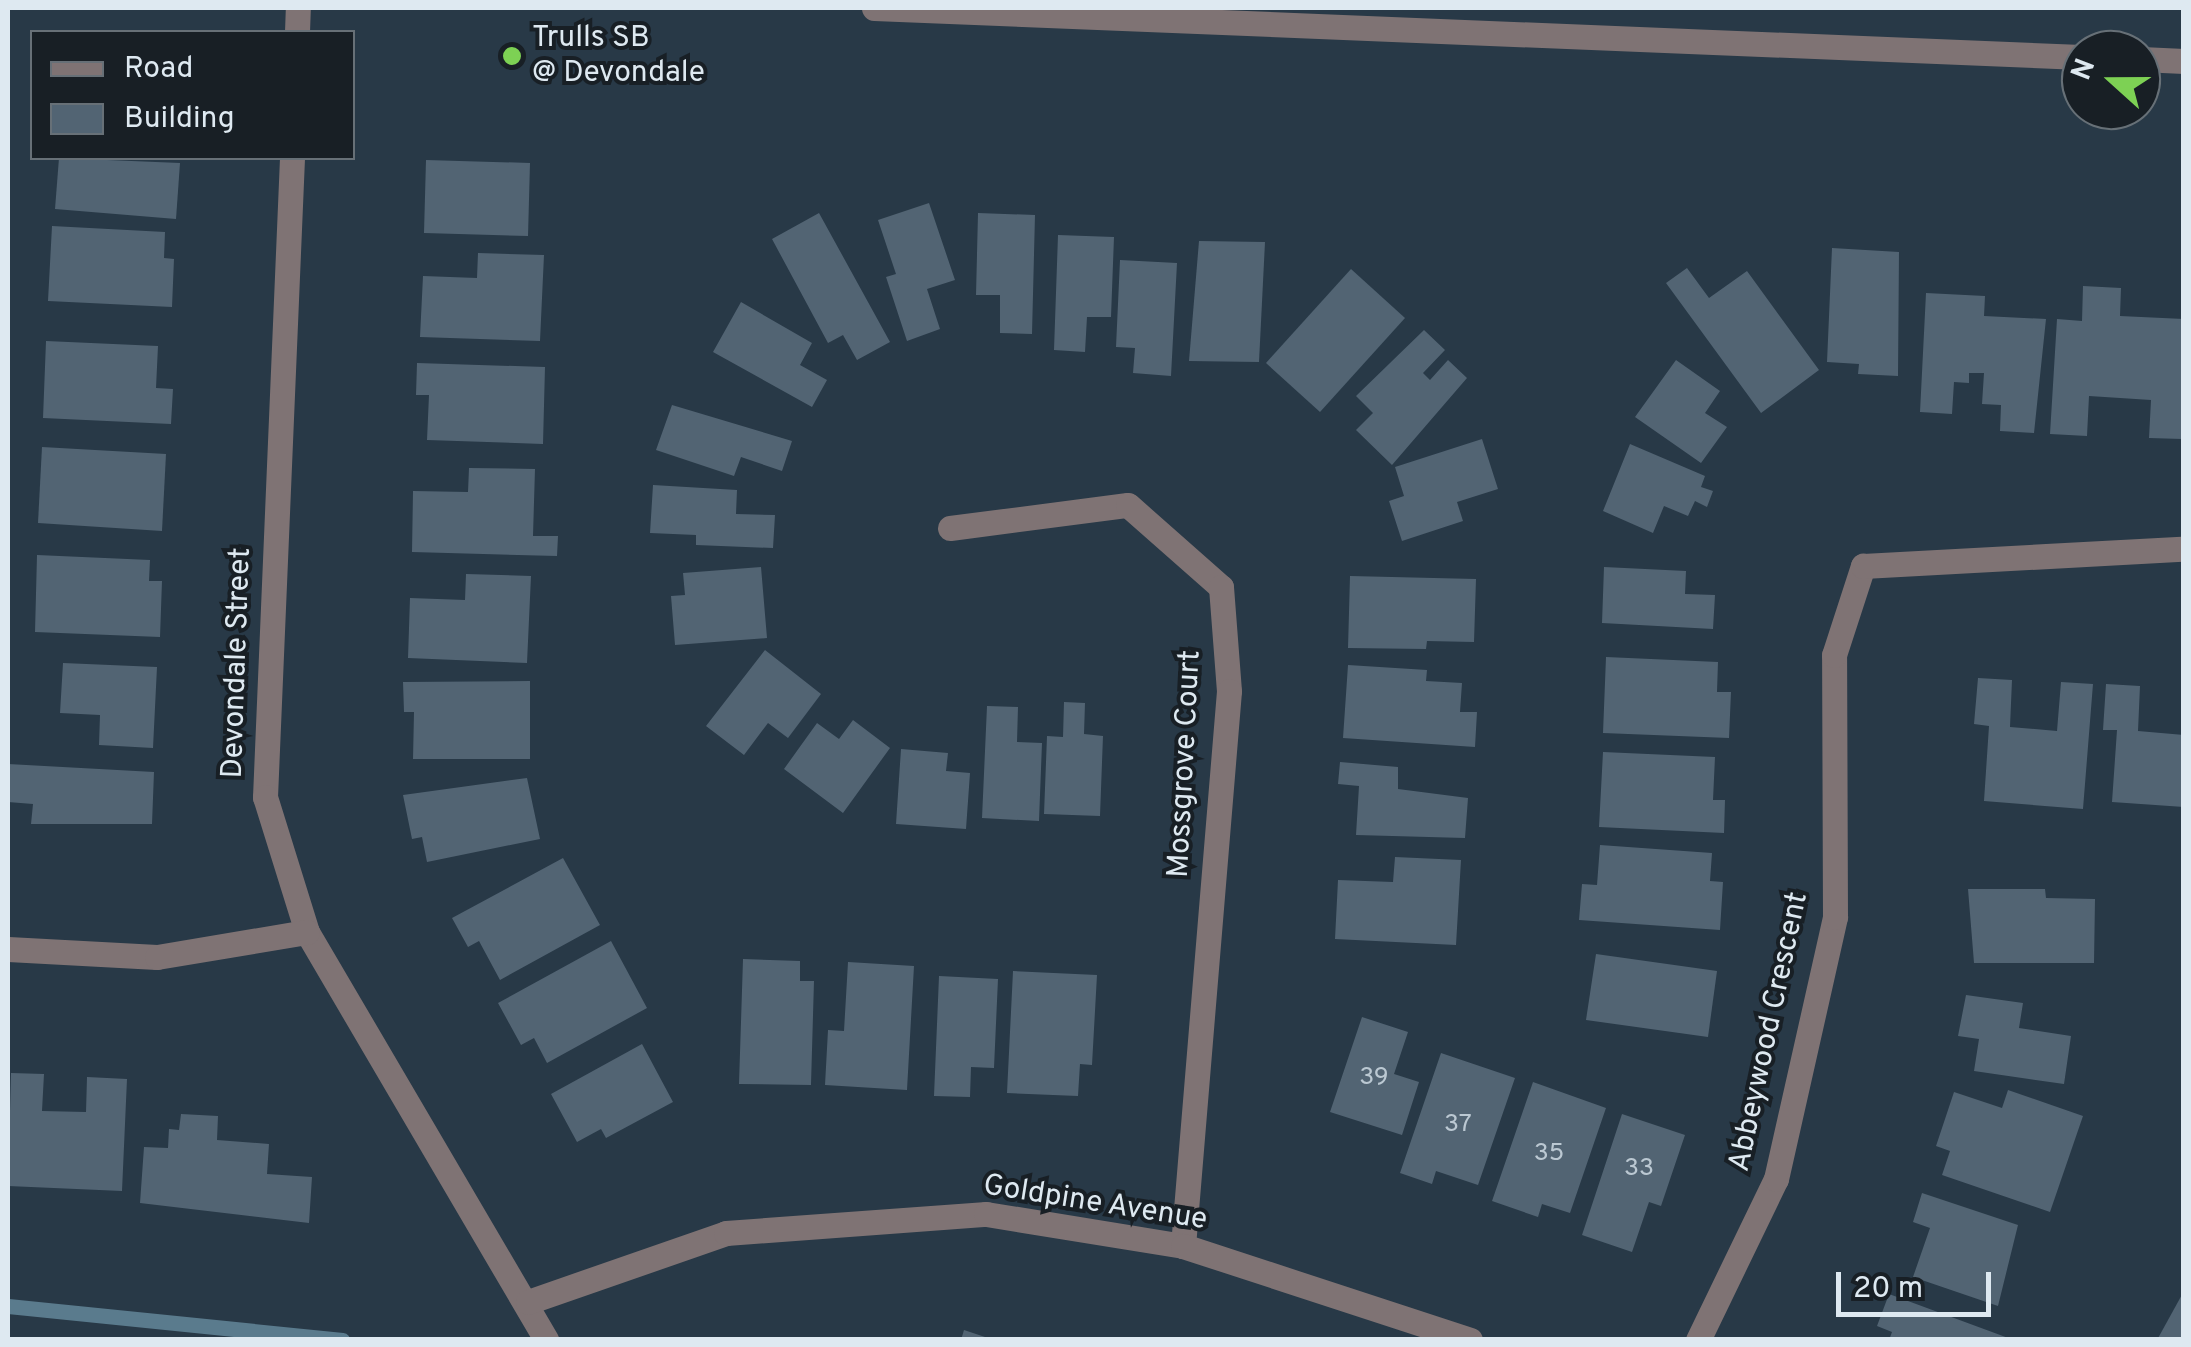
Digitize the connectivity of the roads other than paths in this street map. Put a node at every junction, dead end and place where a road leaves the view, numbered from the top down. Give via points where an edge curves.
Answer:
1 (874, 8) edge
2 (2061, 56) edge
3 (292, 160) edge
4 (950, 528) dead end
5 (2182, 548) edge
6 (307, 932) junction
7 (8, 948) edge
8 (1183, 1246) junction
9 (528, 1302) junction
10 (546, 1340) edge
11 (1470, 1340) edge
12 (1698, 1340) edge

1 - 2 street
3 - 6 street, Devondale Street via 265,797
4 - 8 street, Mossgrove Court via 1128,506 1221,587 1228,691
5 - 12 street, Abbeywood Crescent via 1863,566 1834,655 1834,917 1776,1179
6 - 7 street via 156,957
6 - 9 street, Devondale Street
8 - 9 street, Goldpine Avenue via 986,1214 726,1233
8 - 11 street, Goldpine Avenue
9 - 10 street, Devondale Street

